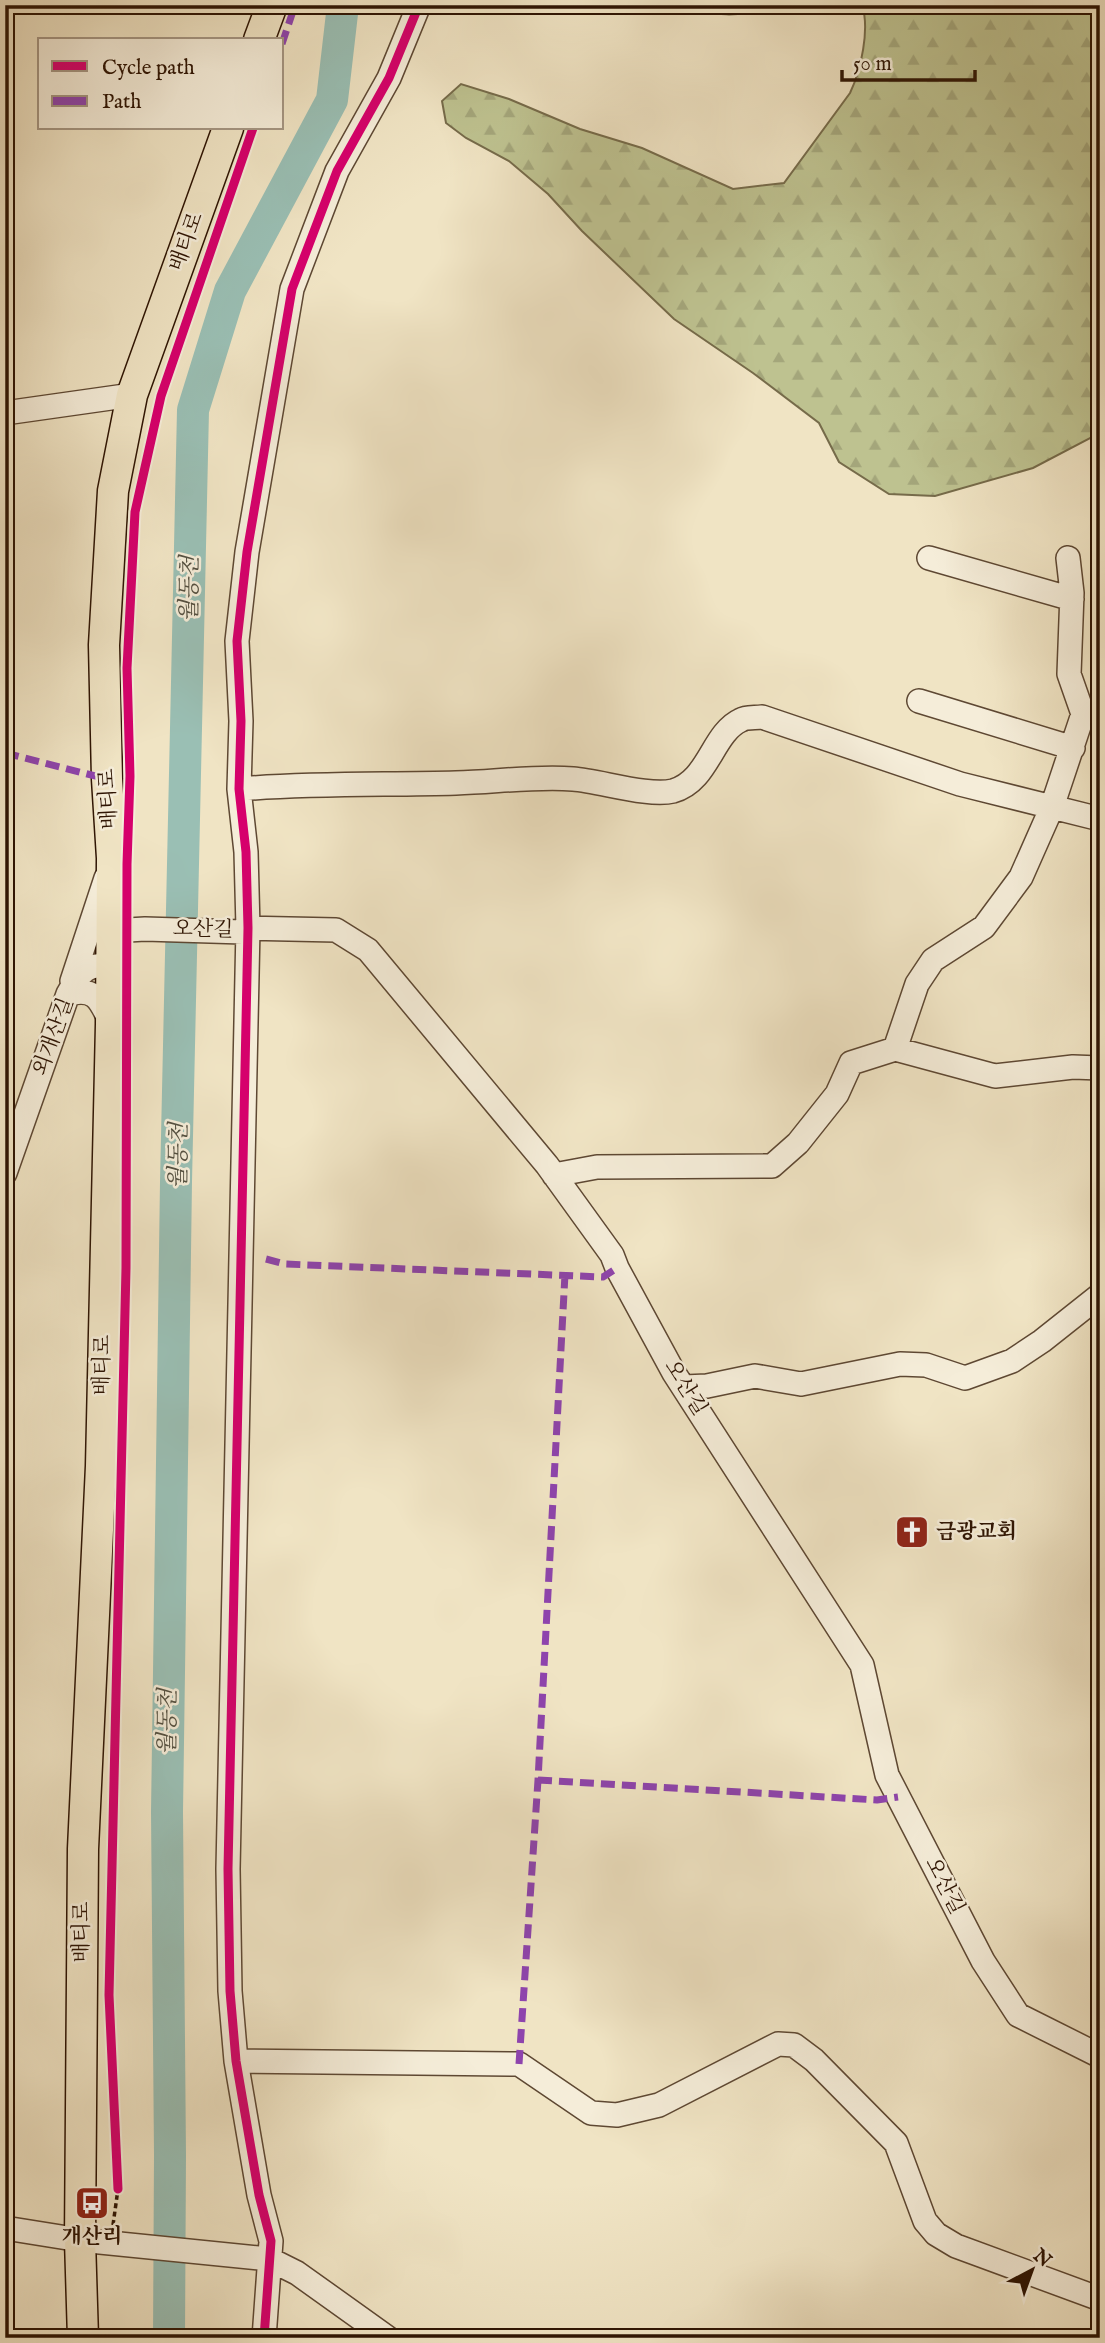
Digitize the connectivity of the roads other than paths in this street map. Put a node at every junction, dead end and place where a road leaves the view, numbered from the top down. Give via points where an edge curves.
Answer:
1 (272, 5) edge
2 (419, 5) edge
3 (260, 38) edge
4 (227, 130) edge
5 (132, 395) junction
6 (5, 414) edge
7 (929, 558) dead end
8 (1068, 558) dead end
9 (1072, 599) junction
10 (919, 701) dead end
11 (1073, 748) junction
12 (239, 789) junction
13 (1052, 807) junction
14 (1100, 819) edge
15 (112, 858) junction
16 (245, 930) junction
17 (111, 931) junction
18 (111, 965) junction
19 (68, 994) junction
20 (111, 1024) junction
21 (895, 1049) junction
22 (1100, 1068) edge
23 (5, 1173) edge
24 (554, 1175) junction
25 (1100, 1295) edge
26 (684, 1387) junction
27 (1100, 2056) edge
28 (236, 2061) junction
29 (5, 2228) edge
30 (80, 2239) junction
31 (266, 2259) junction
32 (1100, 2299) edge
33 (83, 2338) edge
34 (264, 2338) edge
35 (388, 2338) edge

1 - 3 main road
2 - 12 street via 389,78 337,170 292,289 247,552 237,641
4 - 5 main road, 배티로
5 - 6 street
5 - 15 main road, 배티로 via 113,491 104,645
7 - 9 street
8 - 9 street
9 - 11 street via 1069,674 1083,714
10 - 11 street
11 - 13 street
12 - 13 street via 545,779 584,780 659,793 693,781 741,719 762,717 960,784
12 - 16 street via 246,852
13 - 14 street
13 - 21 street via 1020,877 984,927 933,960 917,984
15 - 17 main road, 배티로
15 - 19 street
16 - 17 street, 오산길
16 - 24 street, 오산길 via 336,930 368,950
16 - 28 street via 228,1869
17 - 18 main road, 배티로
18 - 19 street, 외개산길 via 81,972
18 - 20 main road, 배티로
19 - 20 street via 82,990 94,995
19 - 23 street, 외개산길
20 - 30 main road, 배티로 via 101,1466 83,1849
21 - 22 street via 995,1076
21 - 24 street via 851,1063 837,1094 798,1143 772,1166 597,1167
24 - 26 street, 오산길 via 612,1255
25 - 26 street via 1012,1361 965,1378 926,1365 900,1364 801,1384 755,1376
26 - 27 street, 오산길 via 862,1665 887,1775 983,1961 1018,2015
28 - 31 street via 271,2242
28 - 32 street via 519,2064 591,2113 617,2115 659,2105 778,2044 794,2045 896,2143 925,2221 936,2234 956,2246
29 - 30 street
30 - 31 street
30 - 33 main road, 배티로
31 - 34 street
31 - 35 street via 297,2273

